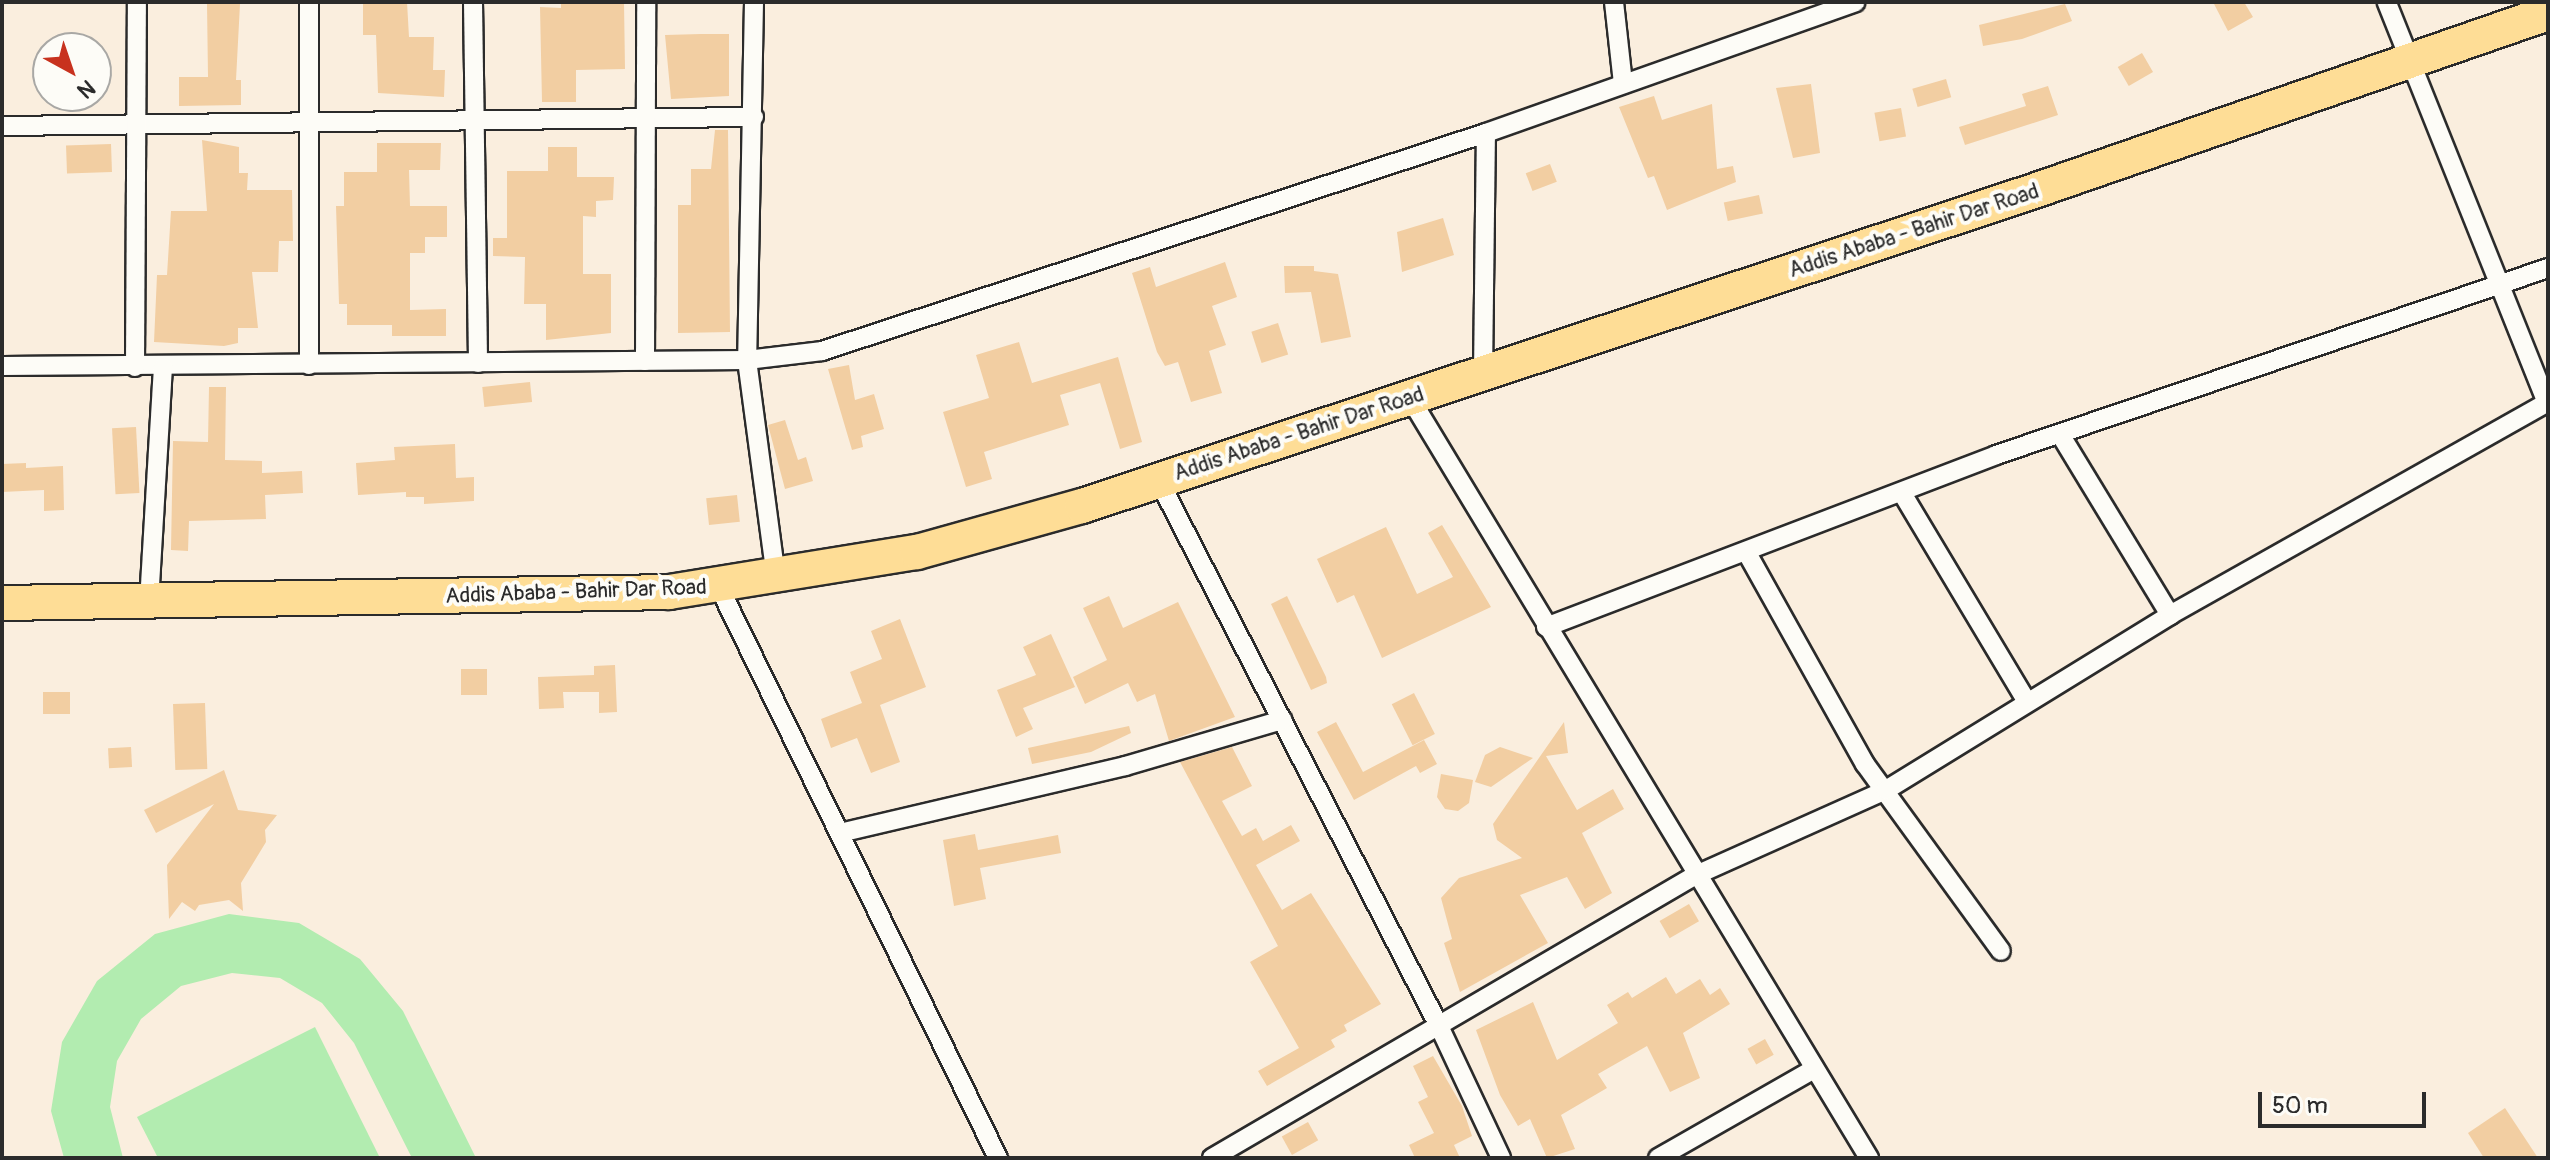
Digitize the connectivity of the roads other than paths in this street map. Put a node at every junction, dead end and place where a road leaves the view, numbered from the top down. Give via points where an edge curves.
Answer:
1 (137, 2) edge
2 (309, 2) edge
3 (473, 2) edge
4 (646, 2) edge
5 (754, 2) edge
6 (1614, 2) edge
7 (1855, 2) edge
8 (2387, 2) edge
9 (1834, 6) edge
10 (2548, 13) edge
11 (2410, 61) junction
12 (1623, 84) junction
13 (754, 117) junction
14 (646, 118) junction
15 (475, 120) junction
16 (308, 122) junction
17 (136, 124) junction
18 (2, 126) edge
19 (1486, 133) junction
20 (2548, 268) edge
21 (2503, 284) junction
22 (747, 360) junction
23 (645, 361) junction
24 (478, 363) junction
25 (309, 365) junction
26 (2, 366) edge
27 (135, 367) junction
28 (163, 367) junction
29 (1483, 374) junction
30 (1410, 398) junction
31 (2060, 434) junction
32 (1159, 481) junction
33 (1902, 493) junction
34 (1747, 553) junction
35 (776, 577) junction
36 (719, 587) junction
37 (149, 602) junction
38 (2, 603) edge
39 (2170, 615) junction
40 (1546, 627) junction
41 (2027, 702) junction
42 (1282, 720) junction
43 (1886, 790) junction
44 (840, 833) junction
45 (1696, 875) junction
46 (2001, 951) dead end
47 (1439, 1026) junction
48 (1814, 1069) junction
49 (998, 1158) edge
50 (1212, 1158) edge
51 (1501, 1158) edge
52 (1658, 1158) edge
53 (1869, 1158) edge

1 - 17 street
2 - 16 street
3 - 15 street
4 - 14 street
5 - 13 street
6 - 12 street
7 - 9 street
8 - 11 street
9 - 12 street
10 - 11 highway, Addis Ababa - Bahir Dar Road
11 - 21 street
11 - 29 highway, Addis Ababa - Bahir Dar Road
12 - 19 street
13 - 14 street
13 - 22 street
14 - 15 street
14 - 23 street
15 - 16 street
15 - 24 street
16 - 17 street
16 - 25 street
17 - 18 street
17 - 27 street
19 - 22 street via 822,351
19 - 29 street
20 - 21 street
21 - 31 street
21 - 39 street via 2547,403
22 - 23 street
22 - 35 street
23 - 24 street
24 - 25 street
25 - 28 street
26 - 27 street
27 - 28 street
28 - 37 street
29 - 30 highway, Addis Ababa - Bahir Dar Road
30 - 32 highway, Addis Ababa - Bahir Dar Road
30 - 40 street
31 - 33 street
31 - 39 street
32 - 35 highway, Addis Ababa - Bahir Dar Road via 917,552
32 - 42 street
33 - 34 street
33 - 41 street
34 - 40 street
34 - 43 street via 1865,764
35 - 36 highway, Addis Ababa - Bahir Dar Road
36 - 37 highway, Addis Ababa - Bahir Dar Road
36 - 44 street
37 - 38 highway, Addis Ababa - Bahir Dar Road
39 - 41 street
40 - 45 street
41 - 43 street
42 - 44 street via 1125,766
42 - 47 street
43 - 45 street
43 - 46 street
44 - 49 street
45 - 47 street
45 - 48 street
47 - 50 street
47 - 51 street
48 - 52 street
48 - 53 street

